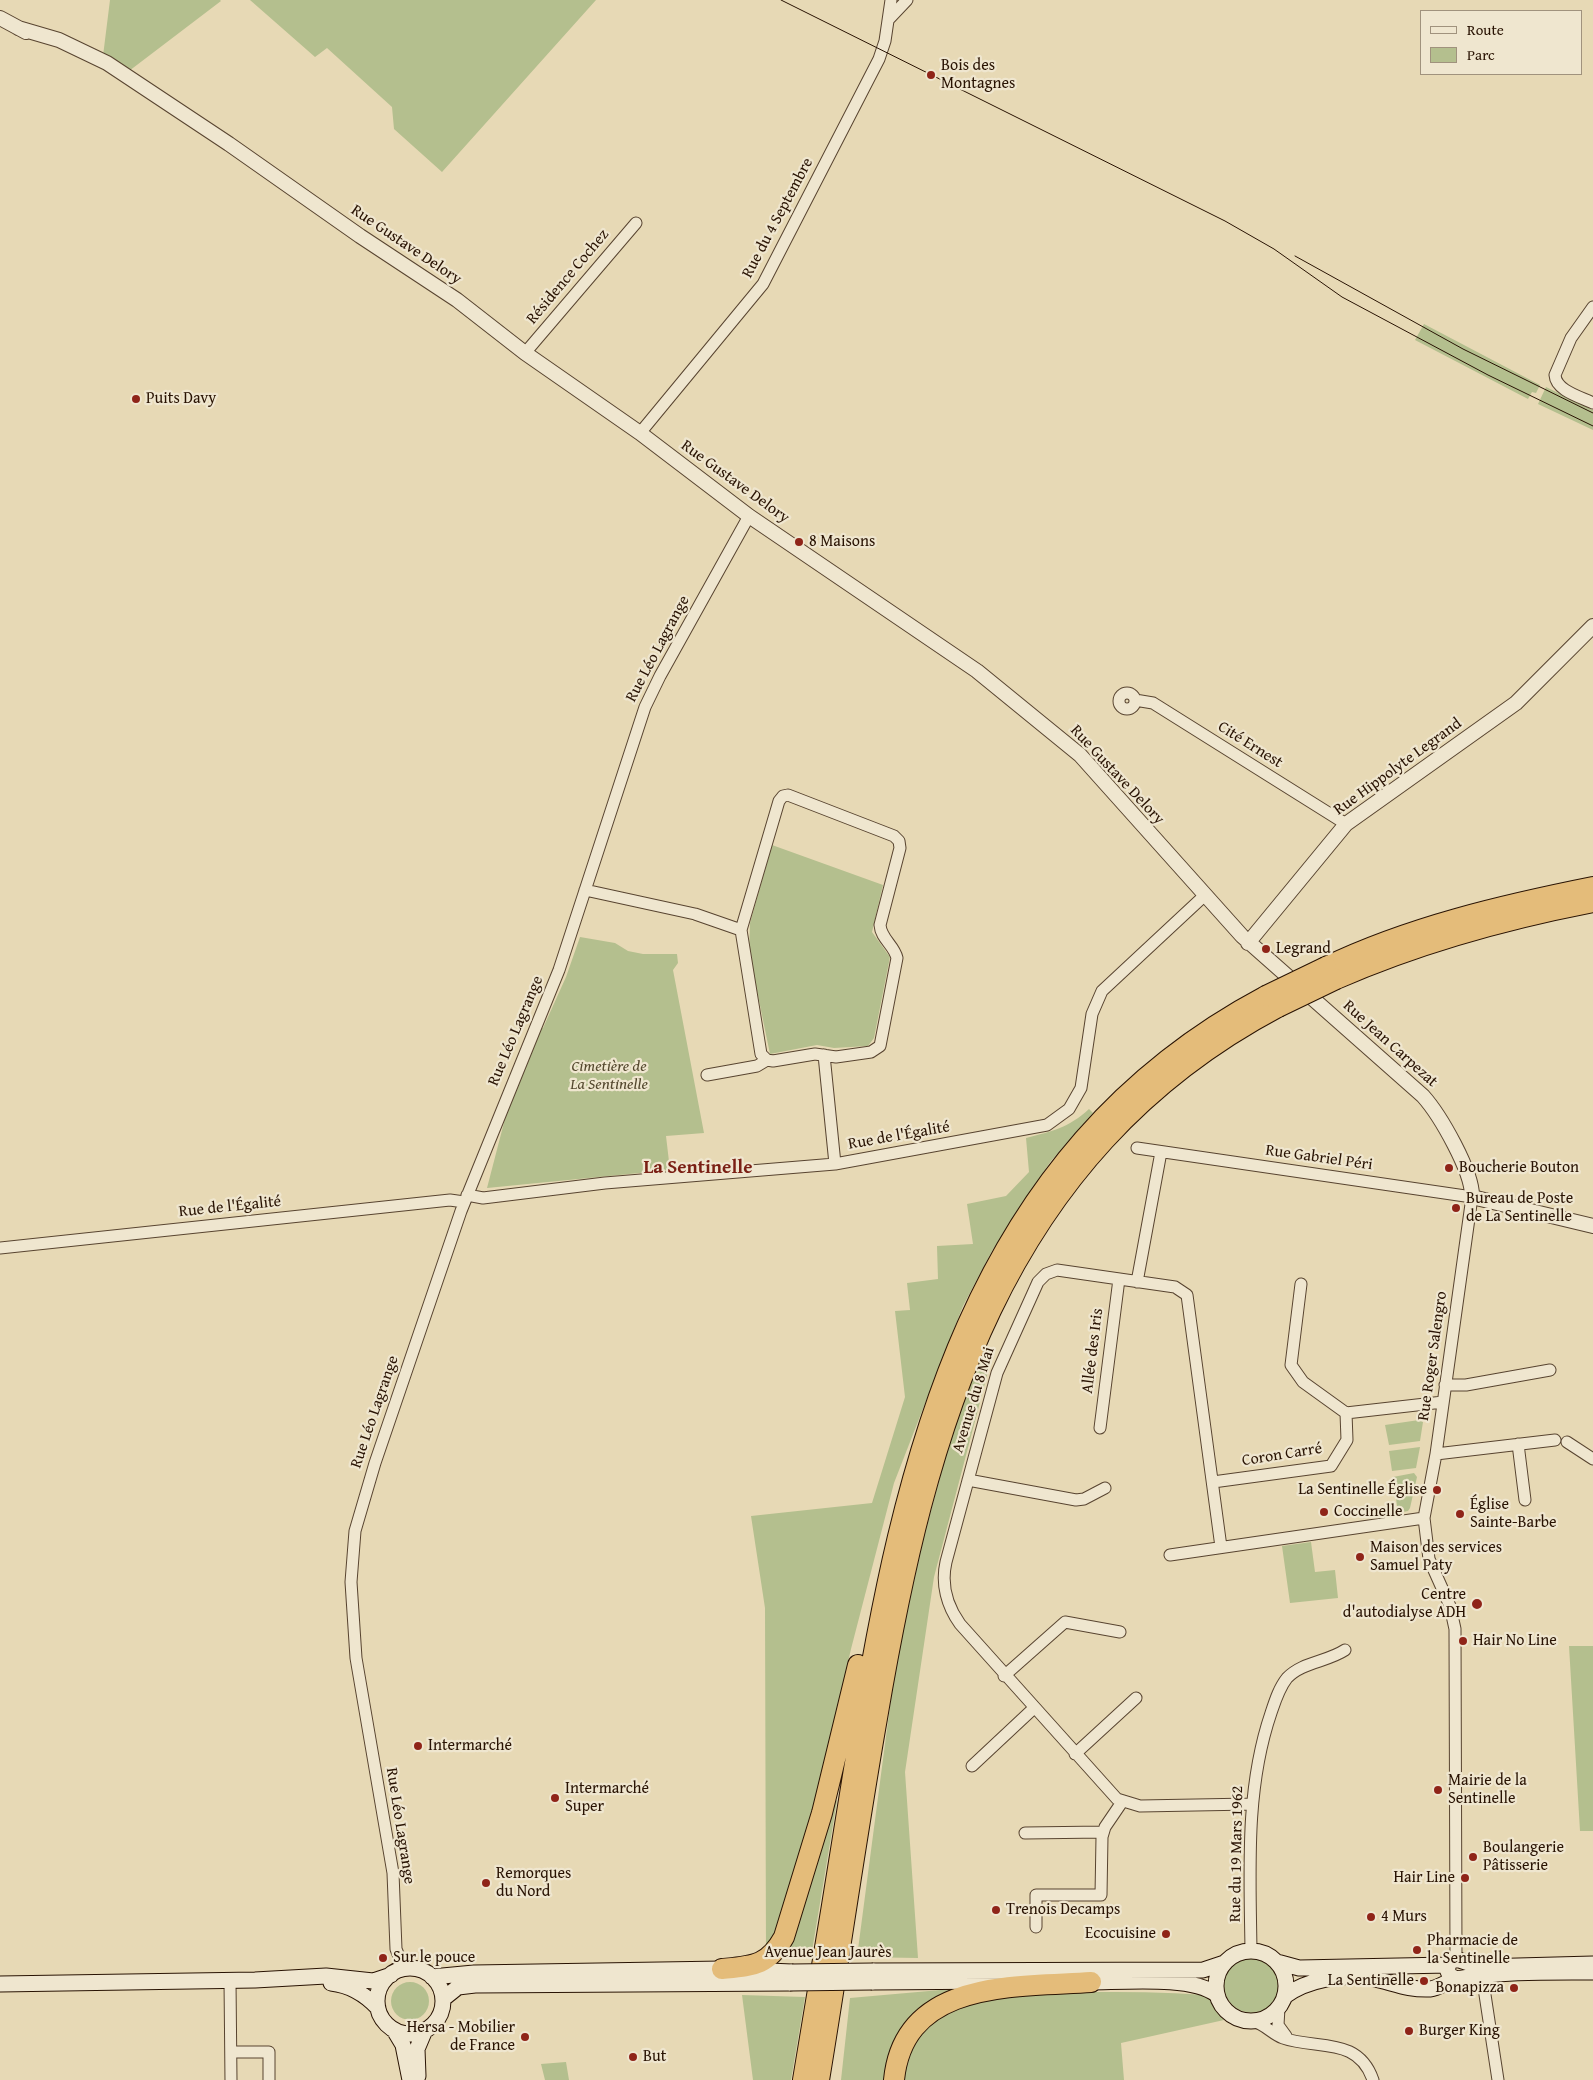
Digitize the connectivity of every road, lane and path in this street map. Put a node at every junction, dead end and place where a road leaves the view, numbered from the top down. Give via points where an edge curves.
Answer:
1 (891, 0) edge
2 (907, 0) edge
3 (0, 18) edge
4 (889, 19) junction
5 (636, 223) dead end
6 (1593, 307) edge
7 (526, 353) junction
8 (1593, 403) edge
9 (640, 433) junction
10 (749, 516) junction
11 (1593, 626) edge
12 (1135, 700) dead end
13 (1346, 824) junction
14 (1593, 887) edge
15 (585, 890) junction
16 (1204, 896) junction
17 (1593, 902) edge
18 (740, 930) junction
19 (1248, 943) junction
20 (1331, 973) junction
21 (1272, 1002) junction
22 (824, 1055) junction
23 (767, 1060) junction
24 (707, 1075) dead end
25 (1137, 1148) dead end
26 (1160, 1152) junction
27 (835, 1164) junction
28 (1472, 1197) junction
29 (465, 1199) junction
30 (1593, 1226) edge
31 (0, 1248) edge
32 (1119, 1279) junction
33 (1137, 1282) junction
34 (1301, 1284) dead end
35 (1550, 1370) dead end
36 (1445, 1386) junction
37 (1443, 1402) junction
38 (1346, 1413) junction
39 (1100, 1428) dead end
40 (1518, 1444) junction
41 (1436, 1454) junction
42 (1593, 1459) edge
43 (968, 1480) junction
44 (1213, 1482) junction
45 (1105, 1488) dead end
46 (1525, 1500) dead end
47 (1424, 1518) junction
48 (1221, 1547) junction
49 (893, 1554) junction
50 (1170, 1555) dead end
51 (1120, 1632) dead end
52 (1345, 1650) dead end
53 (1004, 1676) junction
54 (1136, 1698) dead end
55 (1034, 1708) junction
56 (1075, 1754) junction
57 (972, 1766) dead end
58 (1122, 1802) junction
59 (1251, 1804) junction
60 (1103, 1832) junction
61 (1025, 1833) dead end
62 (1036, 1927) dead end
63 (1251, 1950) junction
64 (1277, 1962) junction
65 (1224, 1963) junction
66 (1593, 1964) edge
67 (1458, 1968) junction
68 (722, 1969) junction
69 (397, 1972) junction
70 (1593, 1972) edge
71 (1482, 1975) junction
72 (432, 1977) junction
73 (791, 1977) junction
74 (873, 1977) junction
75 (230, 1980) junction
76 (255, 1980) junction
77 (835, 1981) junction
78 (0, 1982) edge
79 (1090, 1982) junction
80 (1218, 1995) junction
81 (443, 1999) junction
82 (1282, 2002) junction
83 (378, 2008) junction
84 (1252, 2021) junction
85 (394, 2030) junction
86 (425, 2030) junction
87 (1295, 2040) junction
88 (231, 2052) junction
89 (231, 2080) edge
90 (269, 2080) edge
91 (410, 2080) edge
92 (418, 2080) edge
93 (803, 2080) edge
94 (819, 2080) edge
95 (829, 2080) edge
96 (894, 2080) edge
97 (1373, 2080) edge
98 (1498, 2080) edge

1 - 4 street, Rue du 4 Septembre
2 - 4 street
3 - 7 street, Rue Gustave Delory via 108,63 428,280
4 - 9 street, Rue du 4 Septembre via 876,66 767,278
5 - 7 street, Résidence Cochez
6 - 8 street via 1571,338 1555,378 1563,388
7 - 9 street, Rue Gustave Delory
9 - 10 street, Rue Gustave Delory
10 - 15 street, Rue Léo Lagrange via 648,699
10 - 16 street, Rue Gustave Delory via 969,664 1067,744
11 - 13 street, Rue Hippolyte Legrand via 1522,699
12 - 13 street, Cité Ernest via 1153,703
13 - 19 street, Rue Hippolyte Legrand
14 - 20 highway via 1444,924 1380,945
15 - 18 street via 700,916
15 - 29 street, Rue Léo Lagrange via 559,970
16 - 19 street, Rue Gustave Delory
16 - 27 street, Rue de l'Égalité via 1110,980 1102,991 1092,1014 1080,1088 1073,1104 1057,1120 1037,1128
17 - 20 highway via 1459,934
18 - 22 street via 783,796 788,795 891,834 899,841 900,848 880,925 882,936 897,958 881,1042 871,1052 836,1057
18 - 23 street via 761,1054
19 - 28 street, Rue Jean Carpezat via 1409,1081 1429,1102 1444,1124 1466,1171
20 - 21 highway, bridge
21 - 49 highway via 1185,1047 1120,1102 1069,1156 1025,1217 985,1287 950,1364 919,1452
21 - 77 highway via 1184,1067 1103,1140 1036,1227 982,1328 959,1382 934,1456 900,1590
22 - 23 street via 773,1062
22 - 27 street
23 - 24 street via 758,1066
25 - 26 street, Rue Gabriel Péri
26 - 28 street, Rue Gabriel Péri
26 - 33 street
27 - 29 street, Rue de l'Égalité via 605,1183
28 - 30 street
28 - 36 street, Rue Roger Salengro
29 - 31 street, Rue de l'Égalité
29 - 69 street, Rue Léo Lagrange via 375,1463 357,1522 352,1564 357,1668 393,1873
32 - 33 street, Avenue du 8 Mai
32 - 39 street, Allée des Iris
32 - 43 street, Avenue du 8 Mai via 1057,1270 1041,1279 997,1373
33 - 44 street, Avenue du 8 Mai via 1175,1287 1188,1295
34 - 38 street via 1291,1365 1303,1382
35 - 36 street
36 - 37 street, Rue Roger Salengro
37 - 38 street
37 - 41 street, Rue Roger Salengro
38 - 44 street, Coron Carré via 1347,1440 1330,1466
40 - 41 street
40 - 42 street via 1561,1441
40 - 46 street
41 - 47 street, Rue Roger Salengro
43 - 45 street via 1076,1500
43 - 53 street, Avenue du 8 Mai via 944,1568 946,1591 960,1624
44 - 48 street, Avenue du 8 Mai
47 - 48 street
47 - 67 street, Rue Roger Salengro via 1429,1559 1455,1623
48 - 50 street
49 - 68 highway via 876,1589 830,1783 787,1931 773,1953 760,1963
49 - 93 highway via 873,1652
51 - 53 street via 1065,1622
52 - 59 street, Rue du 19 Mars 1962 via 1299,1669 1283,1684 1264,1735
53 - 55 street, Avenue du 8 Mai
54 - 56 street
55 - 56 street, Avenue du 8 Mai
55 - 57 street
56 - 58 street, Avenue du 8 Mai via 1109,1793
58 - 59 street via 1140,1806
58 - 60 street
59 - 63 street, Rue du 19 Mars 1962
60 - 61 street
60 - 62 street via 1101,1895 1036,1895
63 - 64 main road
63 - 65 main road via 1234,1955
64 - 67 main road via 1299,1968
64 - 82 main road via 1286,1980
65 - 74 main road, Avenue Jean Jaurès via 1203,1970
65 - 80 main road via 1217,1978
66 - 67 main road
67 - 71 main road
67 - 82 main road via 1430,1988 1400,1987 1367,1977 1322,1980 1299,1987
68 - 72 main road, Avenue Jean Jaurès via 474,1973
68 - 73 main road, Avenue Jean Jaurès
69 - 72 main road via 419,1970
69 - 76 main road via 373,1981 333,1976
69 - 83 main road via 380,1990
70 - 71 main road
71 - 98 street
72 - 81 main road
73 - 74 main road, Avenue Jean Jaurès, bridge
73 - 81 main road, Avenue Jean Jaurès via 475,1985 458,1987
74 - 79 main road, Avenue Jean Jaurès
75 - 76 main road
75 - 78 main road
75 - 88 street
76 - 83 main road via 341,1984 363,1995
77 - 94 highway
77 - 95 highway via 838,2004
79 - 80 main road, Avenue Jean Jaurès via 1176,1983 1199,1986
79 - 96 highway via 979,1991 950,2000 928,2015 913,2031 899,2056
80 - 84 main road via 1230,2014
81 - 86 main road via 439,2016
82 - 84 main road via 1267,2017
82 - 87 street via 1279,2027
83 - 85 main road via 385,2022
84 - 87 street via 1281,2037
85 - 86 main road via 410,2034
85 - 91 main road via 403,2045
86 - 92 main road via 417,2049
87 - 97 street via 1348,2050 1364,2062
88 - 89 street
88 - 90 street via 269,2052

